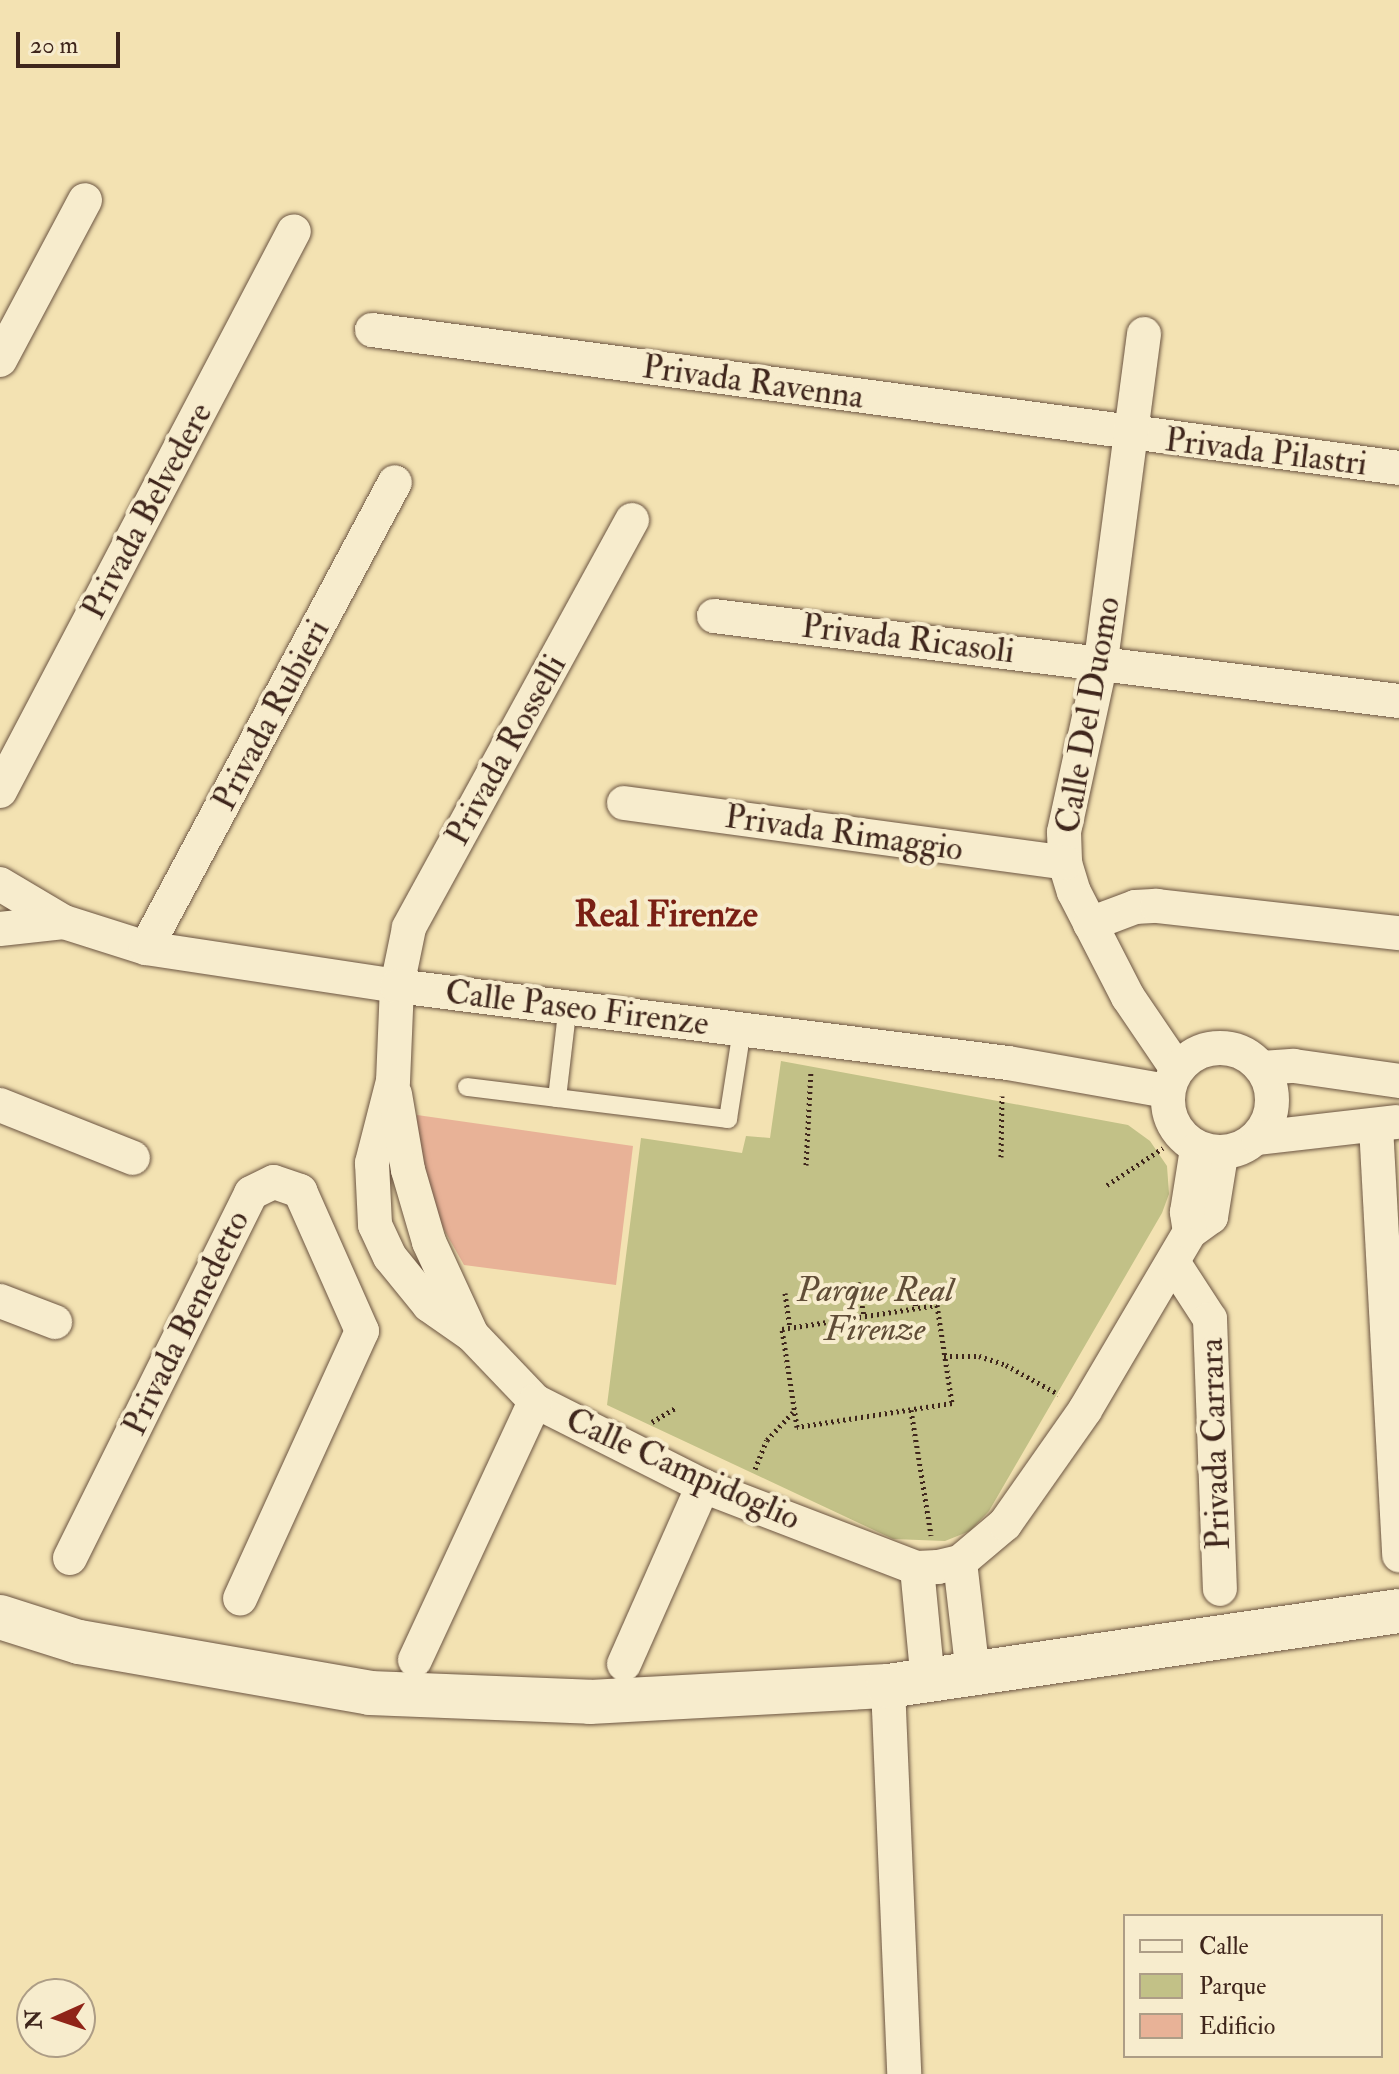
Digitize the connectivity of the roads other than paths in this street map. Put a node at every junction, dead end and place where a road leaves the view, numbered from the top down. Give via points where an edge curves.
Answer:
1 (85, 200) dead end
2 (294, 231) dead end
3 (372, 330) dead end
4 (1144, 334) dead end
5 (0, 360) edge
6 (1133, 435) junction
7 (1399, 468) edge
8 (395, 482) dead end
9 (632, 520) dead end
10 (714, 616) dead end
11 (1101, 662) junction
12 (1399, 701) edge
13 (0, 791) edge
14 (624, 803) dead end
15 (1065, 863) junction
16 (0, 884) edge
17 (64, 922) junction
18 (1090, 924) junction
19 (0, 929) edge
20 (1399, 933) edge
21 (146, 948) junction
22 (397, 986) junction
23 (568, 1005) junction
24 (742, 1030) junction
25 (1262, 1068) junction
26 (1172, 1080) junction
27 (393, 1081) junction
28 (1399, 1081) edge
29 (467, 1087) dead end
30 (557, 1098) junction
31 (0, 1105) edge
32 (1388, 1123) edge
33 (1258, 1138) junction
34 (1199, 1147) junction
35 (133, 1158) dead end
36 (375, 1225) junction
37 (429, 1242) junction
38 (321, 1243) junction
39 (1182, 1247) junction
40 (390, 1257) junction
41 (0, 1301) edge
42 (55, 1322) dead end
43 (472, 1335) junction
44 (535, 1401) junction
45 (703, 1486) junction
46 (1399, 1555) edge
47 (70, 1558) dead end
48 (938, 1566) junction
49 (1220, 1589) dead end
50 (240, 1599) dead end
51 (1399, 1611) edge
52 (0, 1617) edge
53 (415, 1660) dead end
54 (624, 1664) dead end
55 (973, 1675) junction
56 (908, 1684) junction
57 (904, 2074) edge

1 - 5 street
2 - 13 street, Privada Belvedere
3 - 6 street, Privada Ravenna
4 - 6 street, Calle Del Duomo
6 - 7 street, Privada Pilastri
6 - 11 street, Calle Del Duomo
8 - 21 street, Privada Rubieri
9 - 22 street, Privada Rosselli via 409,928
10 - 11 street, Privada Ricasoli
11 - 12 street, Privada Ricasoli
11 - 15 street, Calle Del Duomo via 1064,832
14 - 15 street, Privada Rimaggio
15 - 18 street, Calle Del Duomo
16 - 17 street, Calle Paseo Firenze
17 - 19 street
17 - 21 street, Calle Paseo Firenze
18 - 20 street via 1135,907 1157,906
18 - 26 street, Calle Del Duomo
21 - 22 street, Calle Paseo Firenze
22 - 23 street, Calle Paseo Firenze
22 - 27 street, Calle Campidoglio
23 - 24 street, Calle Paseo Firenze
23 - 30 lane
24 - 26 street, Calle Paseo Firenze
24 - 30 lane via 728,1119
25 - 26 street via 1243,1052 1219,1047 1195,1053
25 - 28 street via 1294,1066
25 - 33 street via 1272,1091 1271,1116
26 - 34 street via 1168,1115
27 - 36 street, Calle Campidoglio via 372,1163
27 - 37 street, Calle Campidoglio via 408,1170
29 - 30 lane
31 - 35 street
32 - 33 street
32 - 46 street
33 - 34 street
34 - 39 street via 1211,1217
36 - 38 street
36 - 40 street, Calle Campidoglio
37 - 40 street
37 - 43 street, Calle Campidoglio
38 - 47 street, Privada Benedetto via 300,1191 274,1182 251,1193
38 - 50 street, Privada Benedetto via 362,1331
39 - 48 street via 1085,1410 1005,1524
39 - 49 street, Privada Carrara via 1210,1319
40 - 43 street, Calle Campidoglio via 429,1305
41 - 42 street
43 - 44 street, Calle Campidoglio
44 - 45 street, Calle Campidoglio
44 - 53 street
45 - 48 street, Calle Campidoglio
45 - 54 street
48 - 55 street
48 - 56 street
51 - 55 street
52 - 56 street via 79,1642 370,1693 590,1702
55 - 56 street
56 - 57 street

